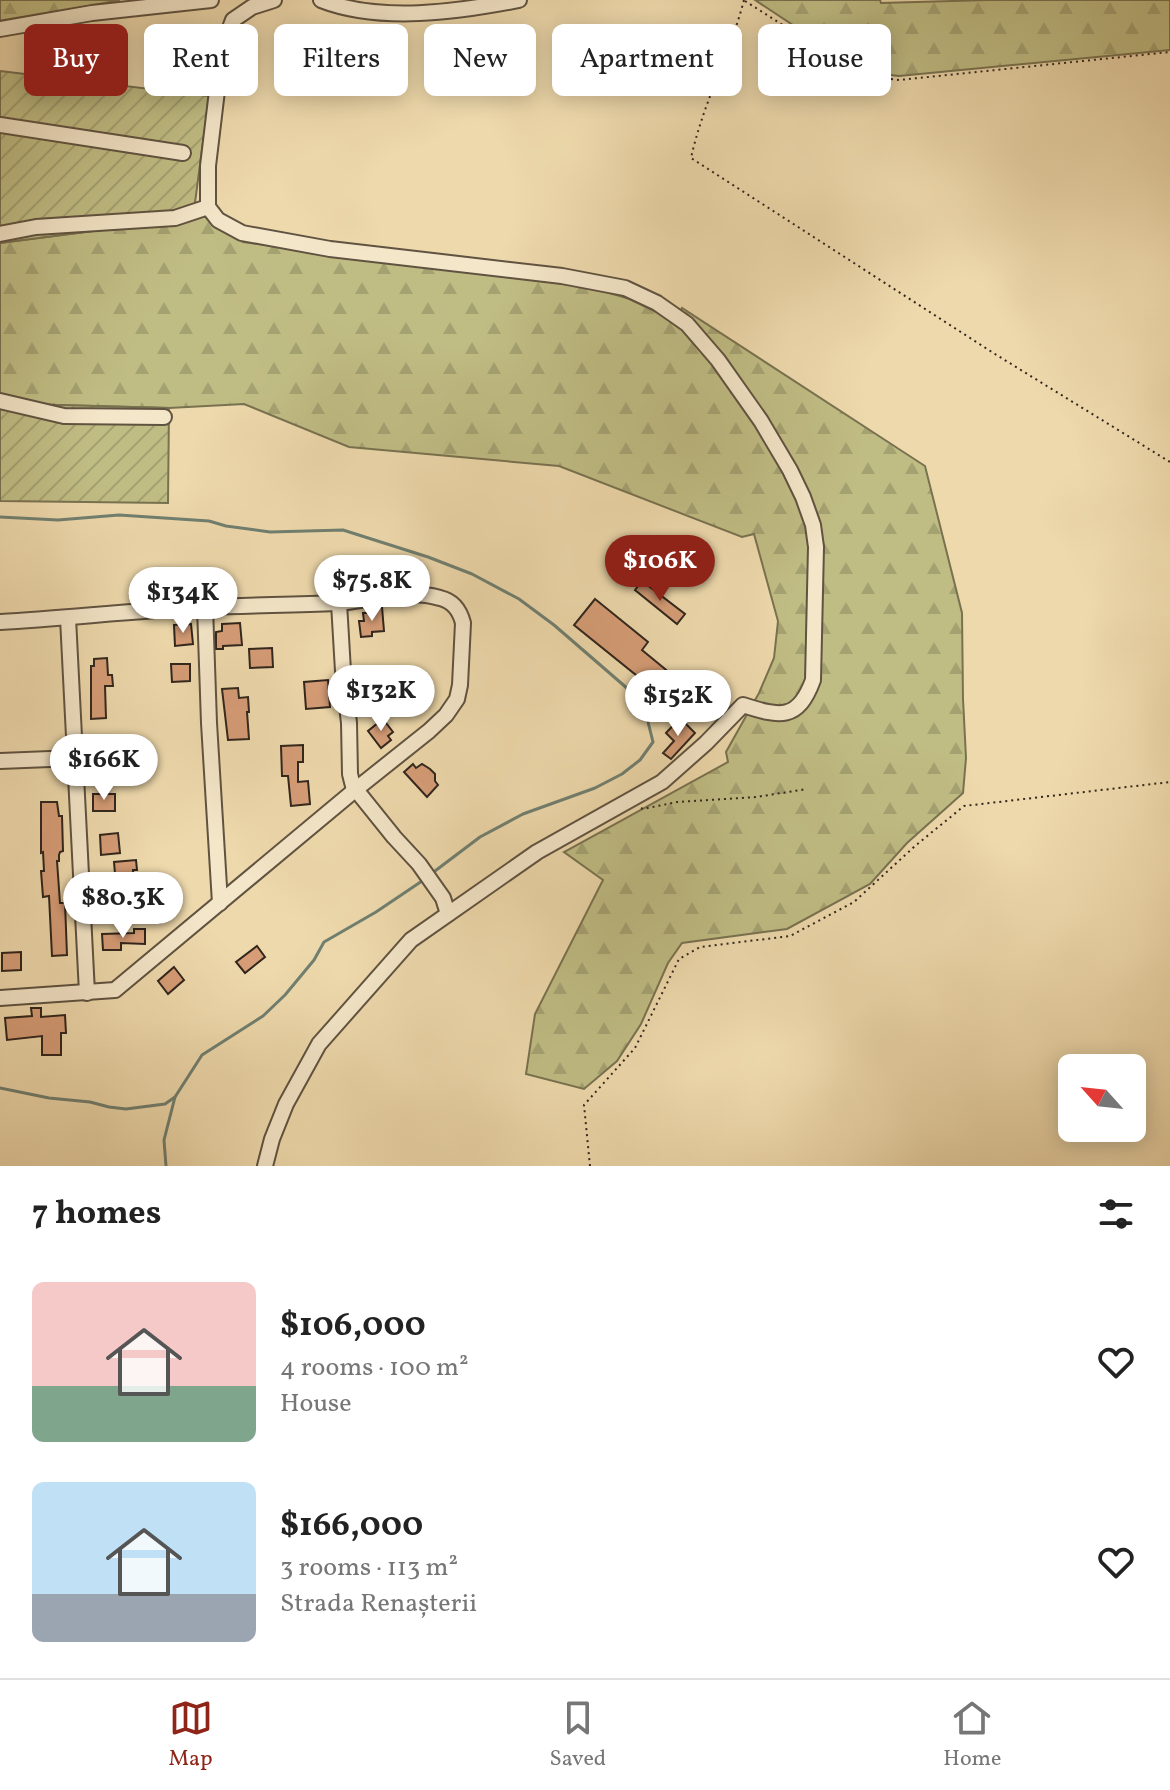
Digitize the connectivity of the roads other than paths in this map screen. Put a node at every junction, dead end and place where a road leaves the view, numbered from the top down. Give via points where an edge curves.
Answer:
1 (211, 0) edge
2 (274, 0) edge
3 (321, 0) edge
4 (519, 0) edge
5 (0, 29) edge
6 (0, 125) edge
7 (183, 153) dead end
8 (208, 207) junction
9 (0, 234) edge
10 (0, 401) edge
11 (164, 417) dead end
12 (339, 603) junction
13 (205, 607) junction
14 (68, 618) junction
15 (0, 622) edge
16 (75, 758) junction
17 (0, 761) edge
18 (355, 790) junction
19 (220, 903) junction
20 (448, 914) junction
21 (87, 993) junction
22 (0, 998) edge
23 (265, 1166) edge

1 - 5 street
2 - 8 street via 233,20 222,49
3 - 4 street via 365,11 407,13
6 - 7 street
8 - 9 street via 175,218
8 - 20 street via 218,220 242,233 330,249 562,276 625,288 657,303 687,324 727,372 790,470 813,525 813,680 807,697 784,714 743,705 662,782 537,852
10 - 11 street via 64,416
12 - 13 street
12 - 18 street
12 - 18 street via 412,594 439,597 449,601 463,623 457,699 429,731
13 - 14 street
13 - 19 street
14 - 15 street
14 - 16 street
16 - 17 street
16 - 21 street
18 - 19 street
18 - 20 street via 436,886
19 - 21 street via 115,990
20 - 23 street via 411,940 319,1044 286,1104
21 - 22 street

